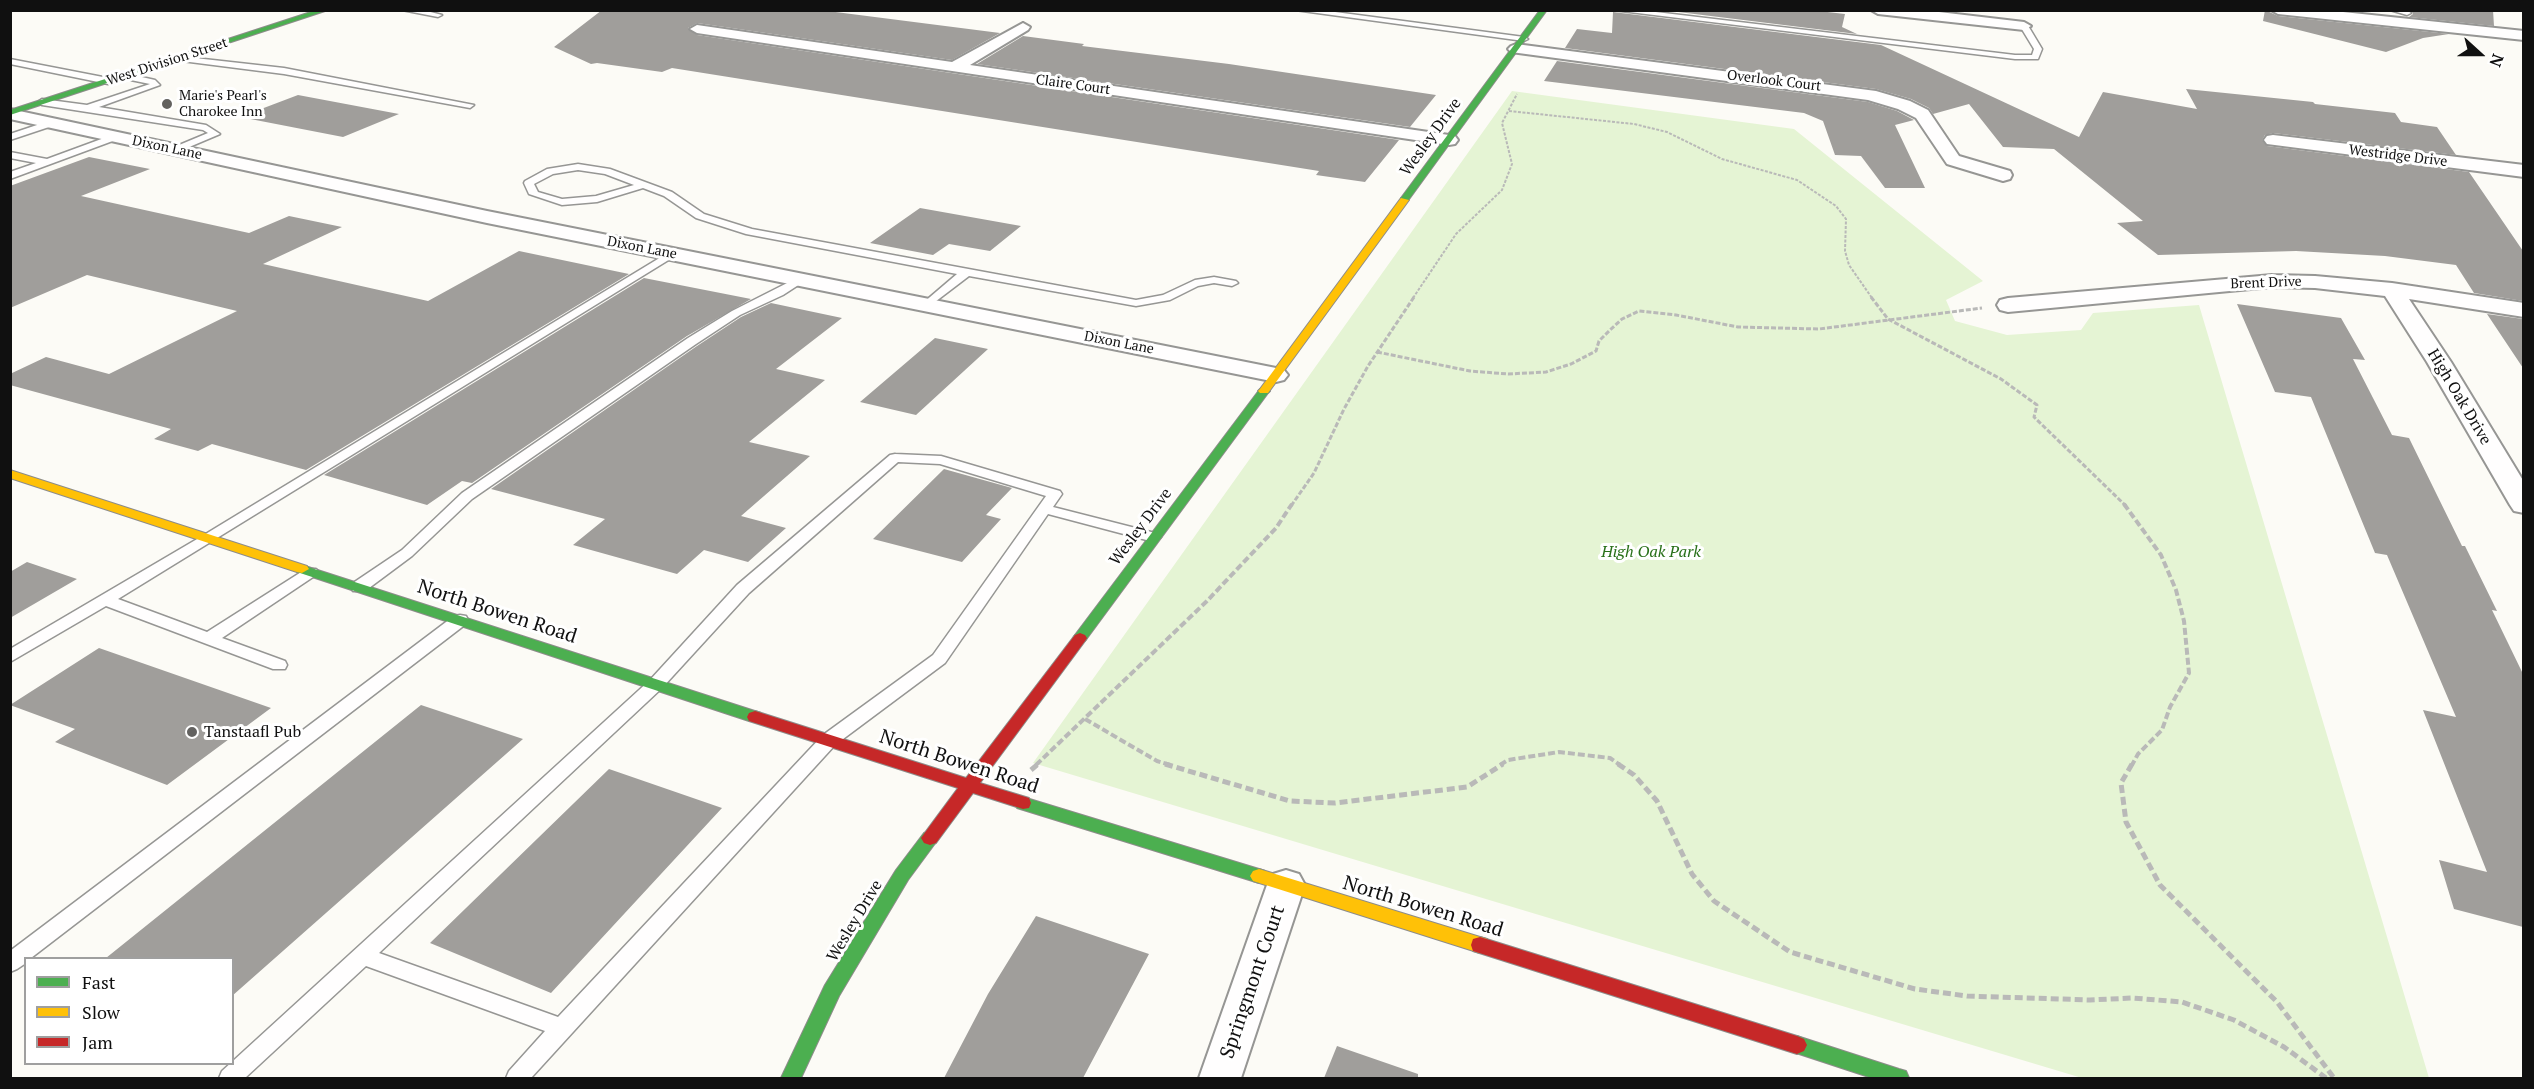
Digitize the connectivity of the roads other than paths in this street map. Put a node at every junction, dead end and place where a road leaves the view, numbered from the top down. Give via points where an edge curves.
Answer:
1 (325, 10) edge
2 (405, 10) edge
3 (1298, 10) edge
4 (1544, 10) edge
5 (1616, 10) edge
6 (1878, 10) edge
7 (2393, 10) edge
8 (2286, 11) edge
9 (2407, 14) dead end
10 (438, 15) dead end
11 (2024, 26) joint
12 (1023, 27) dead end
13 (697, 29) dead end
14 (2523, 36) edge
15 (1520, 44) junction
16 (177, 58) junction
17 (10, 61) edge
18 (955, 67) junction
19 (124, 76) junction
20 (108, 81) junction
21 (42, 102) junction
22 (10, 105) edge
23 (470, 105) dead end
24 (88, 108) junction
25 (15, 112) edge
26 (52, 123) junction
27 (10, 137) edge
28 (115, 137) junction
29 (2273, 140) dead end
30 (1449, 141) junction
31 (175, 150) junction
32 (10, 155) edge
33 (47, 162) junction
34 (2523, 171) edge
35 (10, 176) edge
36 (2003, 176) dead end
37 (643, 185) junction
38 (671, 254) junction
39 (966, 272) junction
40 (799, 280) junction
41 (1232, 283) dead end
42 (2392, 290) junction
43 (2008, 304) road end
44 (927, 305) junction
45 (2523, 310) edge
46 (1276, 375) junction
47 (10, 474) edge
48 (2523, 505) edge
49 (1044, 509) junction
50 (1154, 537) junction
51 (209, 538) junction
52 (311, 572) junction
53 (359, 587) junction
54 (105, 600) junction
55 (460, 620) junction
56 (208, 639) junction
57 (10, 657) edge
58 (279, 665) dead end
59 (656, 684) junction
60 (829, 740) junction
61 (969, 786) junction
62 (1286, 885) junction
63 (363, 956) junction
64 (10, 963) edge
65 (562, 1028) junction
66 (230, 1078) edge
67 (517, 1078) edge
68 (791, 1078) edge
69 (1220, 1078) edge
70 (1899, 1078) edge

1 - 16 street, West Division Street
2 - 10 lane
3 - 15 lane
4 - 15 street, Wesley Drive
5 - 11 lane via 2035,57 2038,49
6 - 11 street
7 - 9 lane
8 - 14 street
12 - 18 street
13 - 18 street, Claire Court
15 - 30 street, Wesley Drive
15 - 36 street, Overlook Court via 1870,95 1922,114 1953,160
16 - 19 street, West Division Street
16 - 23 lane via 284,71
17 - 20 lane
18 - 30 street, Claire Court
19 - 20 street, West Division Street
19 - 24 lane via 156,86
20 - 21 street, West Division Street
21 - 24 lane
21 - 25 street, West Division Street
22 - 25 lane
24 - 31 lane via 206,128 215,134
25 - 26 street, Dixon Lane
26 - 27 lane
26 - 28 street, Dixon Lane
28 - 31 street, Dixon Lane
28 - 33 lane
29 - 34 street, Westridge Drive
30 - 46 street, Wesley Drive
31 - 38 street, Dixon Lane
32 - 33 lane
33 - 35 lane
37 - 37 lane via 607,171 578,167 550,171 528,183 534,194 561,202 597,199
37 - 39 lane via 668,194 700,216 750,232
38 - 40 street, Dixon Lane
38 - 51 lane
39 - 41 lane via 1136,303 1166,298 1195,283
39 - 44 lane
40 - 44 street, Dixon Lane
40 - 53 lane via 692,341 467,496 407,553
42 - 43 street, Brent Drive via 2271,281
42 - 45 street, Brent Drive
42 - 48 street, High Oak Drive
44 - 46 street, Dixon Lane
46 - 50 street, Wesley Drive
47 - 51 street, North Bowen Road
49 - 50 lane
49 - 59 lane via 1055,494 941,460 895,459 743,589
49 - 60 lane via 939,659
50 - 61 street, Wesley Drive
51 - 52 street, North Bowen Road
51 - 54 lane
52 - 53 street, North Bowen Road
52 - 56 lane
53 - 55 street, North Bowen Road
54 - 56 lane
54 - 57 lane
55 - 59 street, North Bowen Road
55 - 64 lane
56 - 58 lane
59 - 60 street, North Bowen Road
59 - 63 lane
60 - 61 street, North Bowen Road
60 - 65 lane
61 - 62 street, North Bowen Road
61 - 68 street, Wesley Drive via 902,874 832,992
62 - 69 street, Springmont Court
62 - 70 street, North Bowen Road
63 - 65 lane
63 - 66 lane
65 - 67 lane

